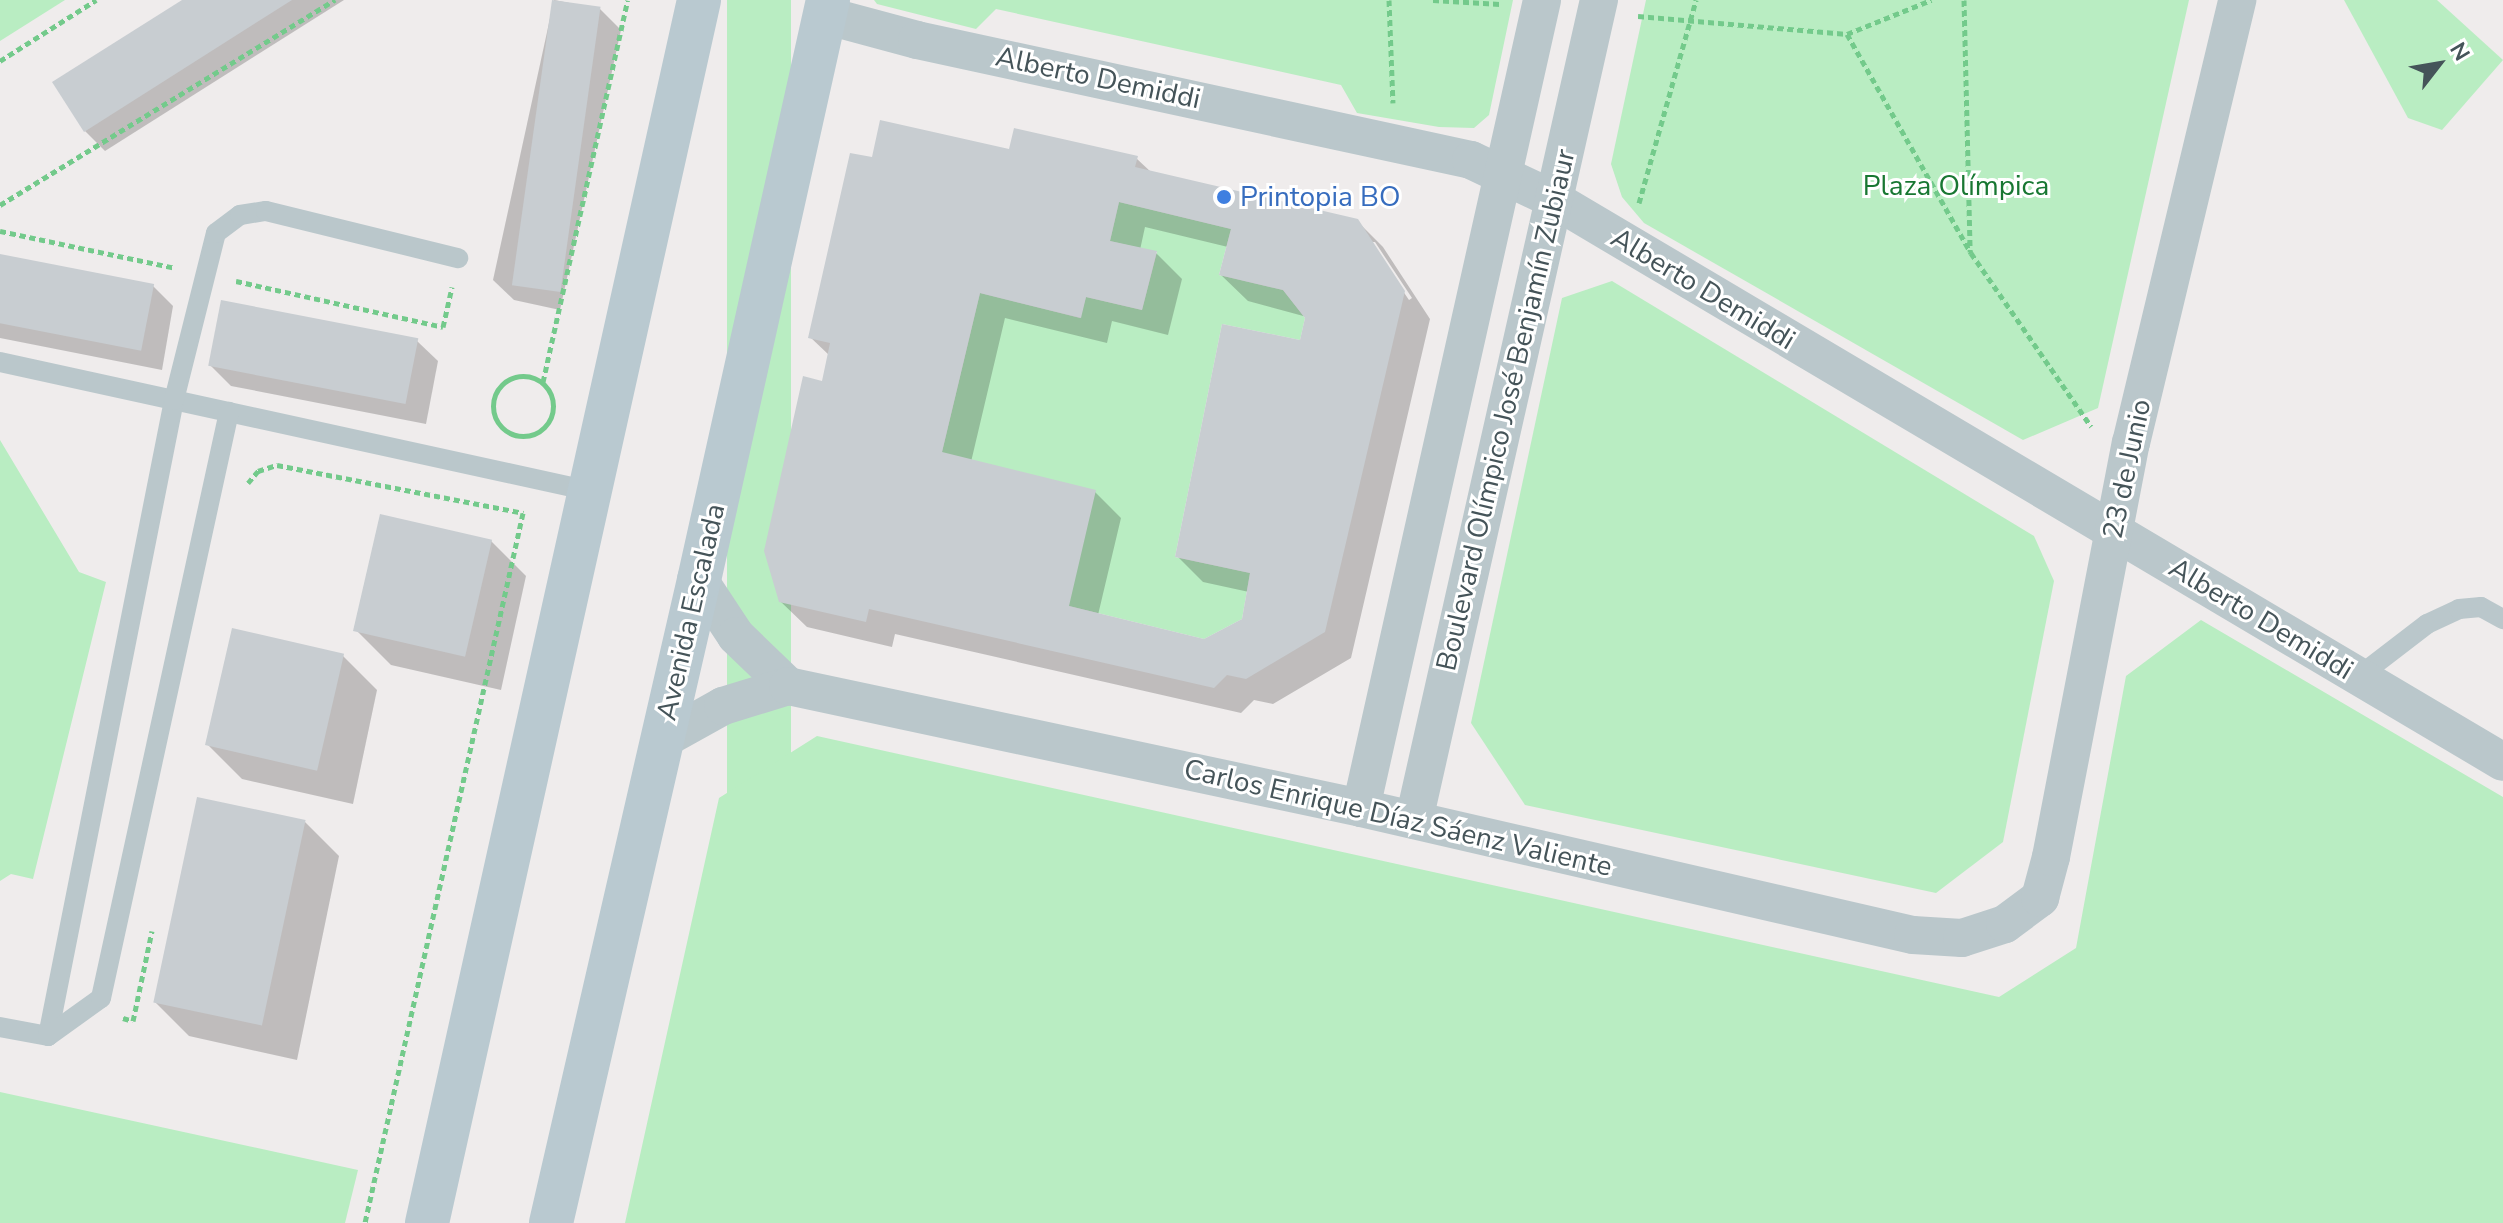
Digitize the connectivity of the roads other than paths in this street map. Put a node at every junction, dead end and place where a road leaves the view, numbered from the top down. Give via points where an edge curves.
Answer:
1 (699, 0) edge
2 (2237, 0) edge
3 (1541, 2) edge
4 (1598, 6) edge
5 (826, 8) edge
6 (1502, 175) junction
7 (1553, 199) junction
8 (458, 258) road end
9 (0, 362) edge
10 (174, 400) junction
11 (229, 412) junction
12 (590, 491) junction
13 (2113, 532) junction
14 (699, 580) junction
15 (2503, 619) edge
16 (2358, 677) junction
17 (788, 686) junction
18 (662, 740) junction
19 (2503, 762) edge
20 (1361, 808) junction
21 (1414, 820) junction
22 (2005, 924) joint
23 (0, 1027) edge
24 (48, 1036) junction
25 (427, 1223) edge
26 (551, 1223) edge

1 - 12 main road
2 - 13 street, 23 de Junio
3 - 6 street, Boulevard Olímpico José Benjamín Zubiaur
4 - 7 street, Boulevard Olímpico José Benjamín Zubiaur
5 - 6 street, Alberto Demiddi via 917,40 1394,140 1471,160
5 - 14 main road, Avenida Escalada
6 - 7 street, Alberto Demiddi
6 - 20 street, Boulevard Olímpico José Benjamín Zubiaur
7 - 13 street, Alberto Demiddi
7 - 21 street, Boulevard Olímpico José Benjamín Zubiaur
8 - 10 lane via 266,211 240,215 216,233
9 - 10 lane
10 - 11 lane
10 - 24 lane
11 - 12 lane
11 - 24 lane via 101,998
12 - 25 main road
13 - 16 street, Alberto Demiddi
13 - 22 street, 23 de Junio via 2040,898
14 - 17 street via 736,636
14 - 18 main road, Avenida Escalada
15 - 16 lane via 2481,607 2459,609 2427,624
16 - 19 street, Alberto Demiddi
17 - 18 street, Carlos Enrique Díaz Sáenz Valiente via 723,706
17 - 20 street, Carlos Enrique Díaz Sáenz Valiente
18 - 26 main road, Avenida Escalada
20 - 21 street, Carlos Enrique Díaz Sáenz Valiente
21 - 22 street, Carlos Enrique Díaz Sáenz Valiente via 1913,935 1962,938
23 - 24 lane

